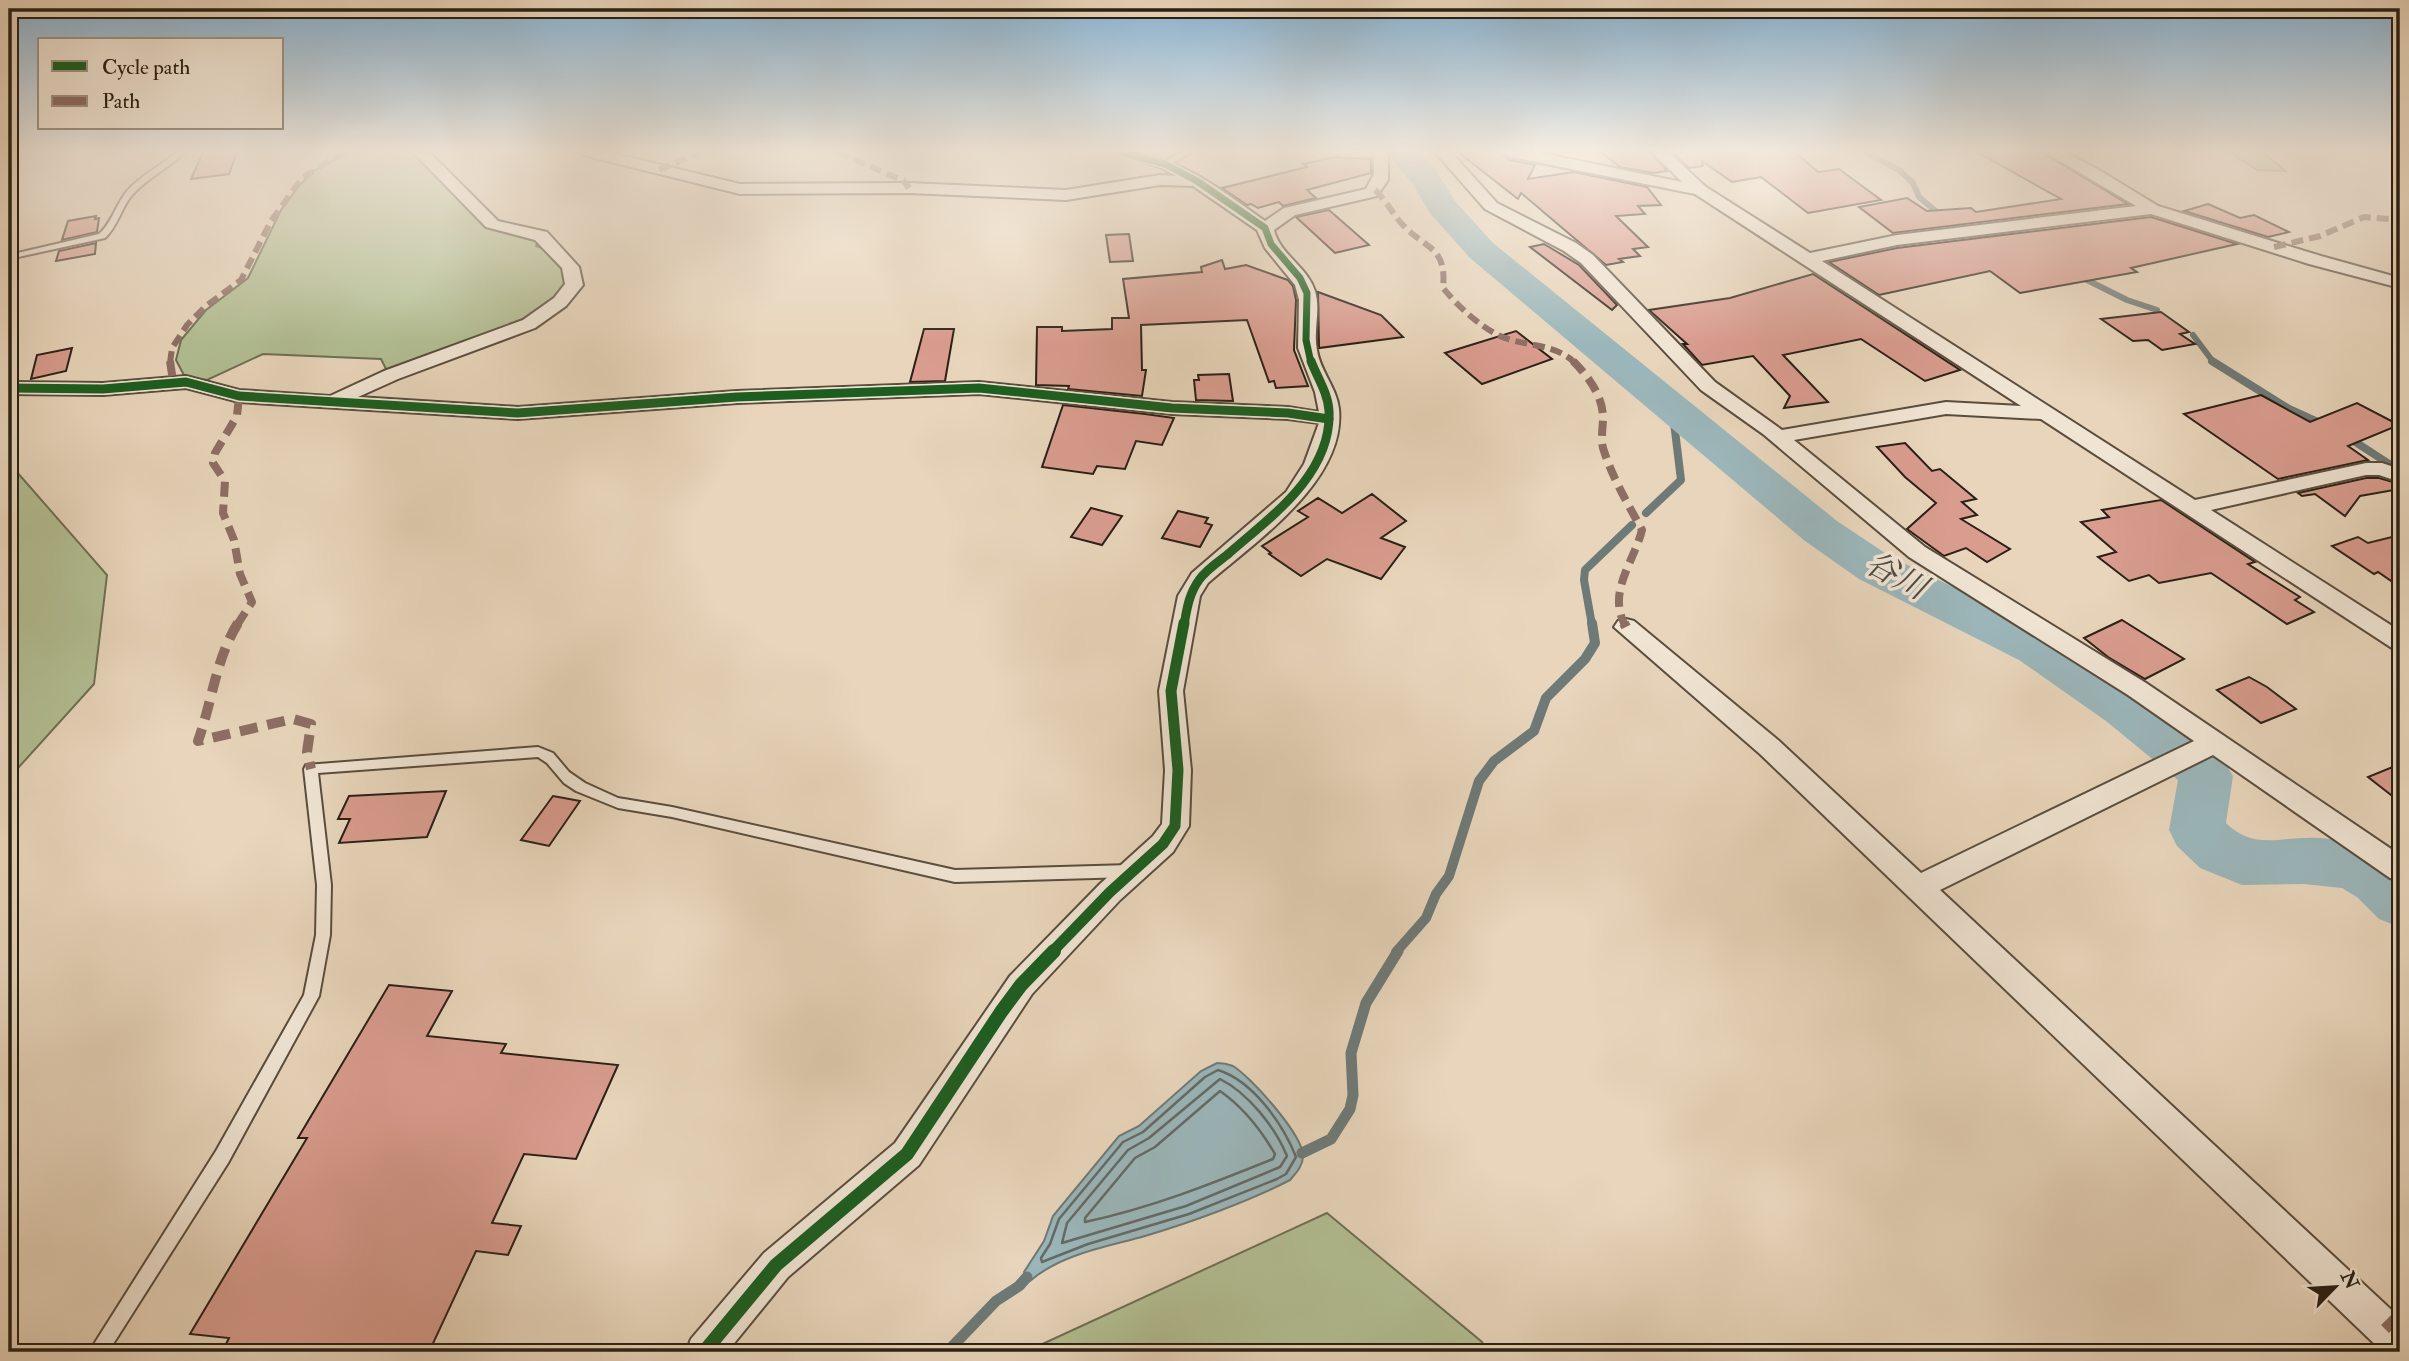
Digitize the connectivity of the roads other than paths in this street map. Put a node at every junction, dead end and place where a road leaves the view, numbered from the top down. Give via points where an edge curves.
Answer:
1 (115, 216) edge
2 (483, 216) edge
3 (1247, 216) edge
4 (1283, 216) edge
5 (1509, 216) edge
6 (1740, 216) edge
7 (2103, 216) edge
8 (2173, 216) edge
9 (1265, 228) junction
10 (9, 257) edge
11 (1808, 259) junction
12 (2400, 283) edge
13 (9, 388) edge
14 (337, 400) junction
15 (2050, 414) junction
16 (1329, 419) junction
17 (1776, 437) junction
18 (2400, 476) edge
19 (2194, 506) junction
20 (1626, 627) dead end
21 (2400, 642) edge
22 (2215, 743) junction
23 (2400, 870) edge
24 (1135, 871) junction
25 (1919, 887) junction
26 (2400, 1343) edge
27 (98, 1352) edge
28 (704, 1352) edge

1 - 10 lane via 102,236
2 - 14 street via 492,224 541,236 570,267 574,285 560,302 529,324
3 - 9 street
4 - 9 street
5 - 17 street via 1587,259 1708,386
6 - 11 street
7 - 11 street via 1897,240
8 - 12 street
9 - 16 street via 1266,239 1303,281 1308,294 1306,344 1328,399
11 - 15 street
13 - 14 street via 103,389 186,382 239,396
14 - 16 street via 518,413 737,397 979,388
15 - 17 street via 1946,408
15 - 19 street
16 - 24 street via 1305,483 1200,578 1189,596 1171,691 1178,770 1174,826
17 - 22 street via 1917,552
18 - 19 street via 2366,469
19 - 21 street
20 - 25 street via 1769,747
22 - 23 street
22 - 25 street
24 - 27 lane via 955,876 671,812 635,809 592,794 567,778 550,755 538,752 311,769 324,885 323,935 311,996 222,1157
24 - 28 street via 1021,985 907,1154 776,1265
25 - 26 street

